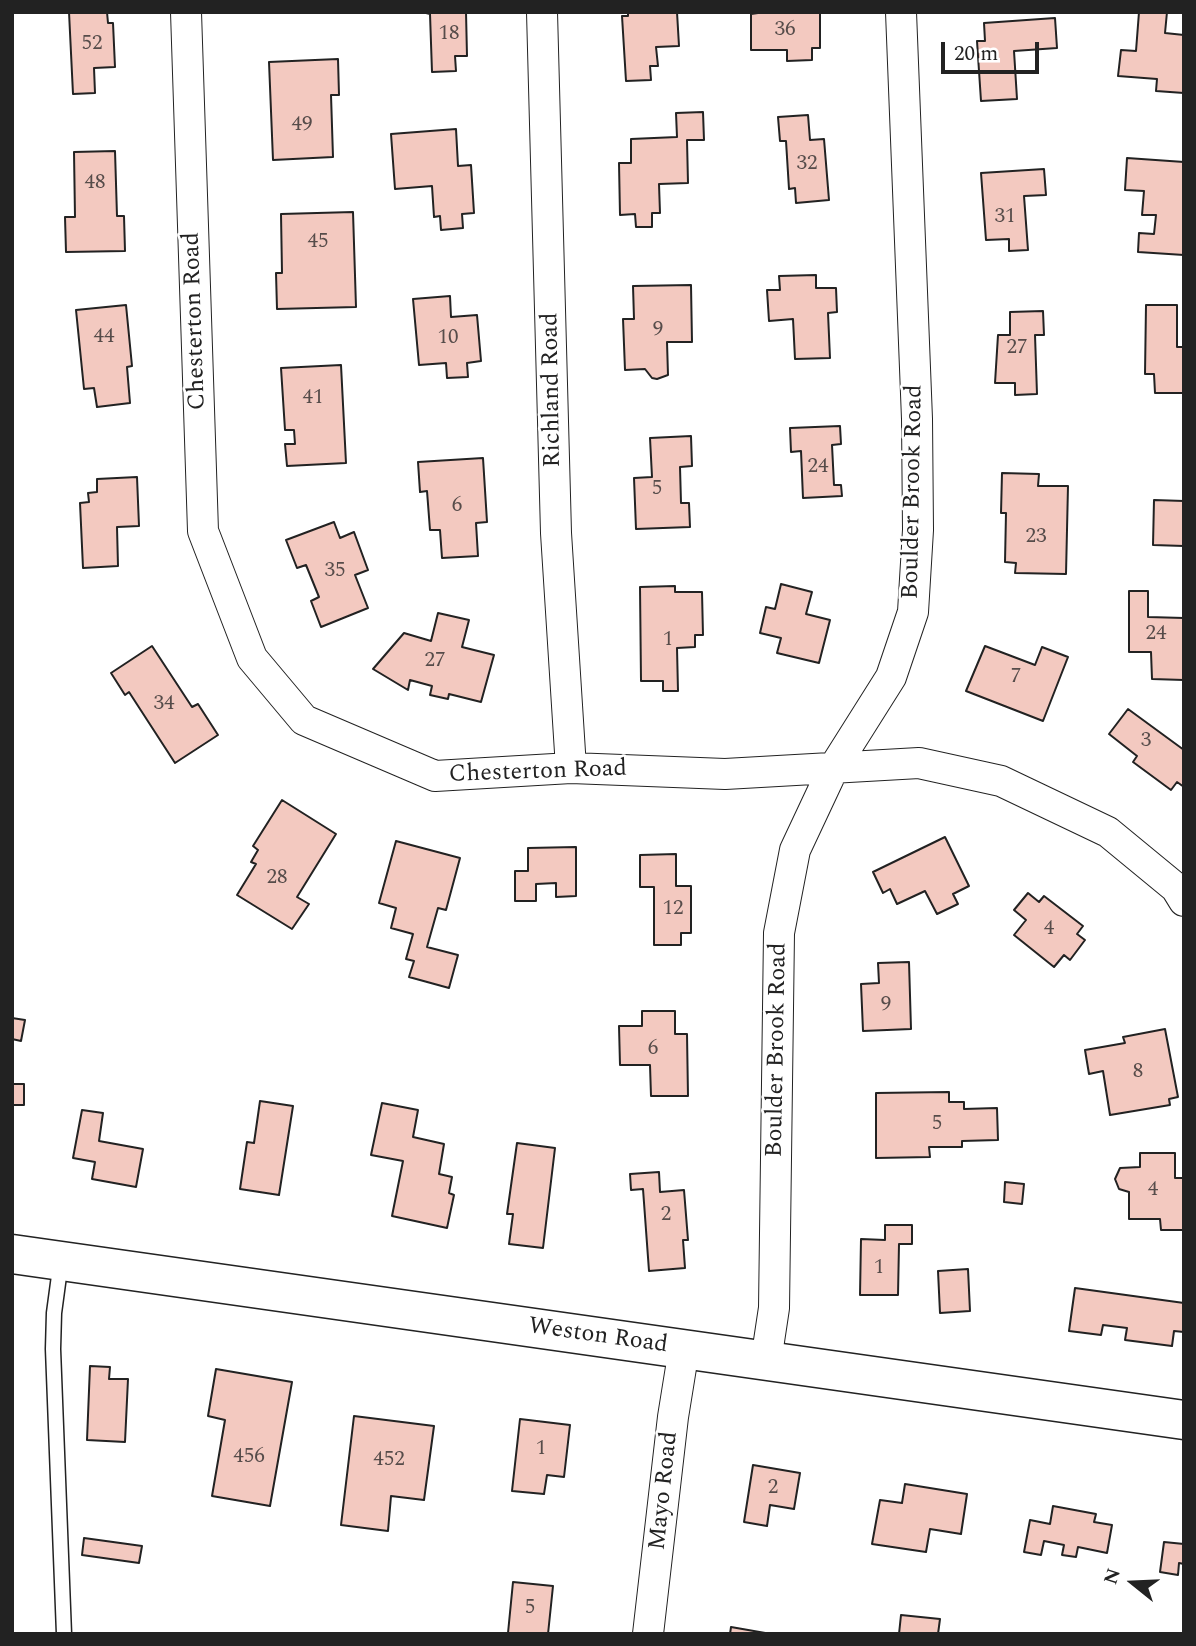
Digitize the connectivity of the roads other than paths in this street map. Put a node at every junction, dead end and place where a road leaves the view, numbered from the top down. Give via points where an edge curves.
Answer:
1 (186, 12) edge
2 (542, 12) edge
3 (901, 12) edge
4 (571, 768) junction
5 (833, 769) junction
6 (1181, 891) edge
7 (12, 1254) edge
8 (61, 1261) junction
9 (684, 1349) junction
10 (766, 1361) junction
11 (1184, 1420) edge
12 (64, 1634) edge
13 (648, 1634) edge

1 - 4 street, Chesterton Road via 203,531 252,658 304,720 435,776
2 - 4 street, Richland Road via 556,533
3 - 5 street, Boulder Brook Road via 916,419 918,530 913,611 891,677
4 - 5 street, Chesterton Road via 725,774
5 - 6 street, Chesterton Road via 919,763 1000,781 1108,832
5 - 10 street, Boulder Brook Road via 795,850 779,933 774,1308
7 - 8 main road, Weston Road
8 - 9 main road, Weston Road
8 - 12 lane via 53,1349
9 - 10 main road, Weston Road
9 - 13 street, Mayo Road
10 - 11 main road, Weston Road

